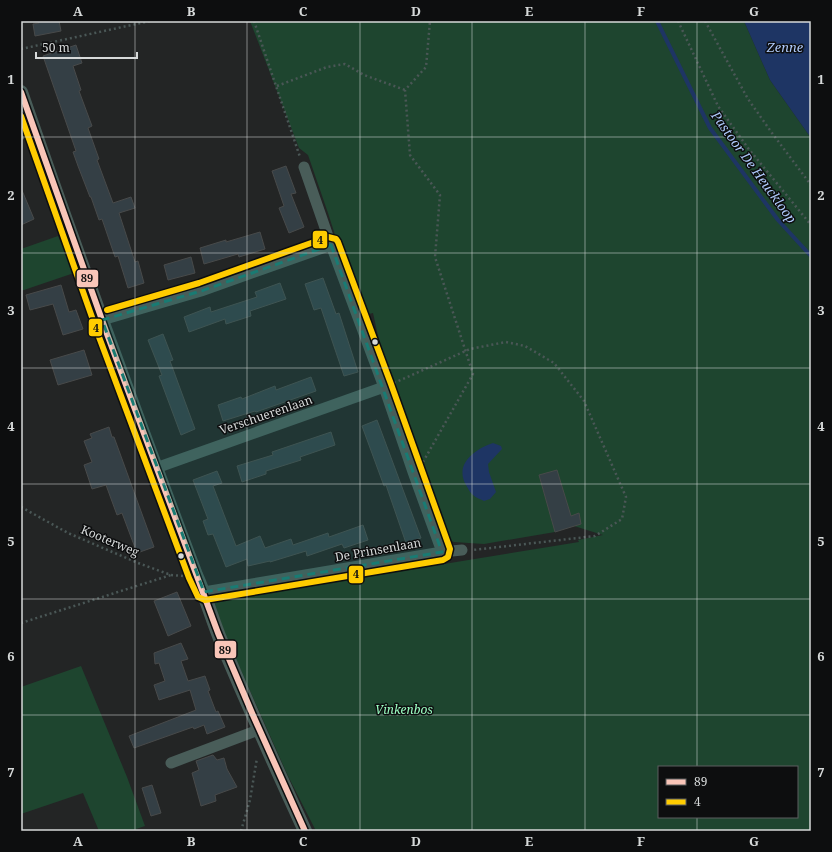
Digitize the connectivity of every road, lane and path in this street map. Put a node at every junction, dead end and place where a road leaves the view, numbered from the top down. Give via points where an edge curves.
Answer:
1 (150, 21) edge
2 (254, 21) edge
3 (430, 21) edge
4 (678, 21) edge
5 (705, 21) edge
6 (21, 49) edge
7 (277, 86) junction
8 (405, 90) junction
9 (21, 92) edge
10 (35, 133) junction
11 (21, 137) edge
12 (304, 167) joint
13 (811, 185) edge
14 (811, 225) edge
15 (331, 245) junction
16 (102, 320) junction
17 (466, 352) junction
18 (384, 387) junction
19 (156, 468) junction
20 (414, 477) junction
21 (21, 507) edge
22 (462, 550) joint
23 (442, 552) junction
24 (171, 575) junction
25 (196, 575) junction
26 (204, 592) junction
27 (21, 623) edge
28 (260, 734) junction
29 (171, 763) dead end
30 (241, 831) edge
31 (305, 831) edge

1 - 6 path
2 - 7 path
3 - 8 path via 426,67
4 - 14 path via 718,106 748,148
5 - 13 path via 748,99
7 - 8 path via 326,67 345,64 364,75
7 - 12 path
8 - 17 path via 410,155 440,195 435,257
9 - 10 street
10 - 11 lane
10 - 16 street
12 - 15 street
15 - 16 street via 201,291
15 - 18 street
16 - 19 street
17 - 18 path
17 - 20 path via 473,374
17 - 22 path via 506,342 525,346 554,363 584,401 626,497 622,519 594,536
18 - 19 street, Verschuerenlaan
18 - 20 street
19 - 25 street
20 - 23 street
21 - 24 path, Kooterweg via 68,533
22 - 23 street, De Prinsenlaan
23 - 26 street, De Prinsenlaan
24 - 25 path, Kooterweg
24 - 27 path
25 - 26 street
26 - 28 street via 219,637
28 - 29 street
28 - 30 path via 250,800
28 - 31 street

